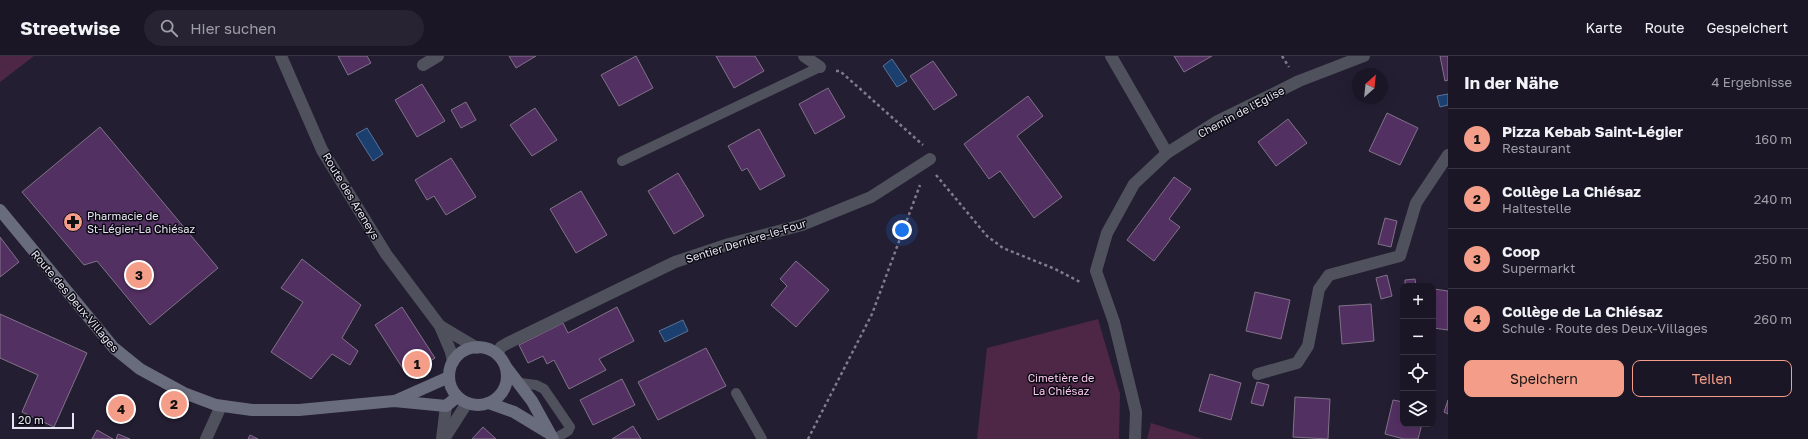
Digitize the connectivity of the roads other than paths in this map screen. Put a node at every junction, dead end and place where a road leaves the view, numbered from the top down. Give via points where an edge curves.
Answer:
1 (281, 56) edge
2 (438, 56) edge
3 (804, 56) edge
4 (1111, 56) edge
5 (1364, 56) edge
6 (424, 65) dead end
7 (820, 67) joint
8 (1167, 153) junction
9 (1448, 155) edge
10 (930, 159) road end
11 (622, 161) dead end
12 (0, 210) edge
13 (440, 326) junction
14 (477, 348) junction
15 (497, 354) junction
16 (453, 362) junction
17 (506, 367) junction
18 (1258, 374) dead end
19 (449, 377) junction
20 (520, 383) junction
21 (736, 393) dead end
22 (462, 400) junction
23 (394, 401) junction
24 (489, 404) junction
25 (221, 406) junction
26 (446, 406) junction
27 (552, 437) edge
28 (206, 439) edge
29 (443, 439) edge
30 (762, 439) edge
31 (1135, 439) edge

1 - 13 street, Route des Areneys via 322,150 386,254
2 - 6 street
3 - 7 street
4 - 8 street
5 - 8 street, Chemin de l'Eglise via 1299,81 1216,122
7 - 11 lane
8 - 31 street, Chemin de l'Eglise via 1134,184 1107,233 1096,271 1114,322 1136,412
9 - 18 street via 1416,203 1400,256 1329,275 1319,289 1308,346 1297,363
10 - 15 street, Sentier Derrière-le-Four via 871,197 802,224 675,262 508,343 501,347
12 - 25 main road, Route des Deux-Villages via 102,335 124,357 167,385
13 - 14 street, Route des Areneys
13 - 16 street, Route des Areneys
14 - 15 main road
14 - 16 main road via 463,352
15 - 17 main road
16 - 19 main road
17 - 20 main road
17 - 24 main road via 506,386 501,395
19 - 22 main road via 450,386
19 - 23 main road, Route des Deux-Villages
20 - 27 main road
20 - 27 lane via 544,388 570,427 568,431
21 - 30 lane
22 - 24 main road via 476,406
22 - 26 main road
22 - 29 street
23 - 25 main road, Route des Deux-Villages via 282,411
23 - 26 main road, Route des Deux-Villages
24 - 27 main road via 518,414
25 - 28 street
26 - 29 street

